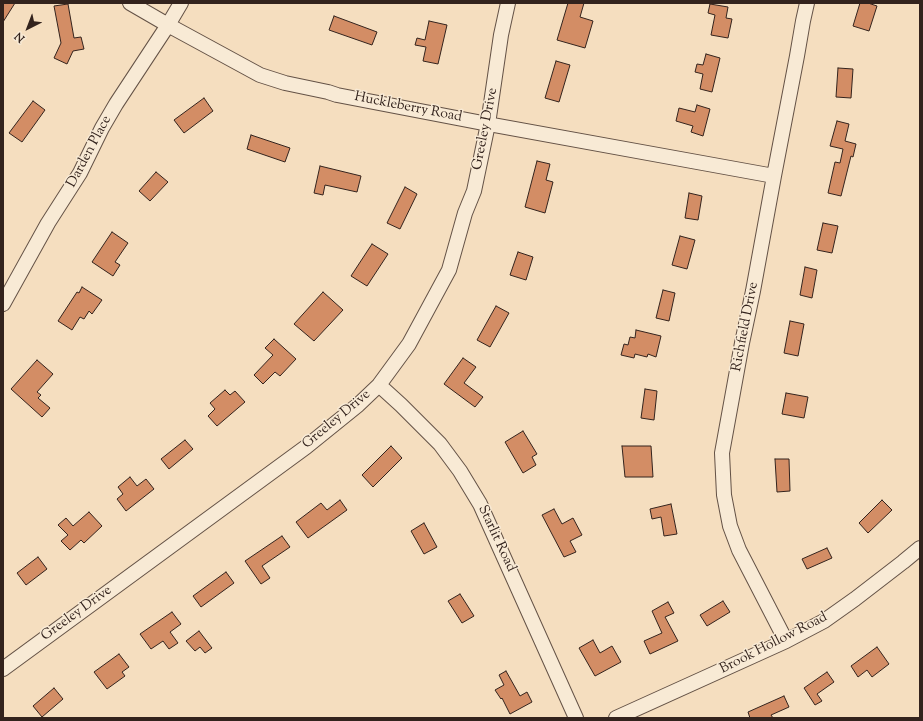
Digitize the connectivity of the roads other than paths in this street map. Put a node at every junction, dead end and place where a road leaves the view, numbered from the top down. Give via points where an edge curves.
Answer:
1 (130, 3) edge
2 (181, 3) edge
3 (508, 3) edge
4 (807, 3) edge
5 (168, 26) junction
6 (488, 124) junction
7 (774, 176) junction
8 (3, 304) edge
9 (379, 384) junction
10 (920, 548) edge
11 (786, 641) junction
12 (3, 668) edge
13 (576, 718) edge
14 (616, 718) edge

1 - 5 street, Huckleberry Road
2 - 5 street, Darden Place
3 - 6 street, Greeley Drive
4 - 7 street, Richfield Drive
5 - 6 street, Huckleberry Road via 260,75 285,83
5 - 8 street, Darden Place via 116,104 80,173
6 - 7 street, Huckleberry Road
6 - 9 street, Greeley Drive via 474,191 449,270 409,344
7 - 11 street, Richfield Drive via 722,453 724,496 738,550
9 - 12 street, Greeley Drive via 358,405 306,447
9 - 13 street, Starlit Road via 440,444 480,504
10 - 11 street, Brook Hollow Road via 824,621
11 - 14 street, Brook Hollow Road

